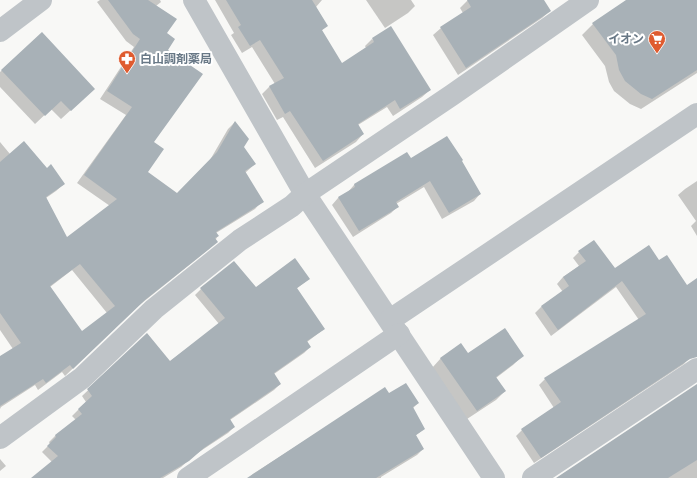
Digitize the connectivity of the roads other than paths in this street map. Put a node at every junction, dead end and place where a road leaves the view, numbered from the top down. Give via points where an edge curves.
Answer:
1 (41, 0) edge
2 (194, 0) edge
3 (588, 0) edge
4 (0, 31) edge
5 (697, 114) edge
6 (305, 194) junction
7 (395, 327) junction
8 (697, 368) edge
9 (0, 438) edge
10 (188, 478) edge
11 (494, 478) edge
12 (533, 478) edge

1 - 4 street
2 - 6 street
3 - 6 street
5 - 7 street
6 - 7 street
6 - 9 street via 292,206 240,240 154,309 82,378
7 - 10 street
7 - 11 street
8 - 12 street

